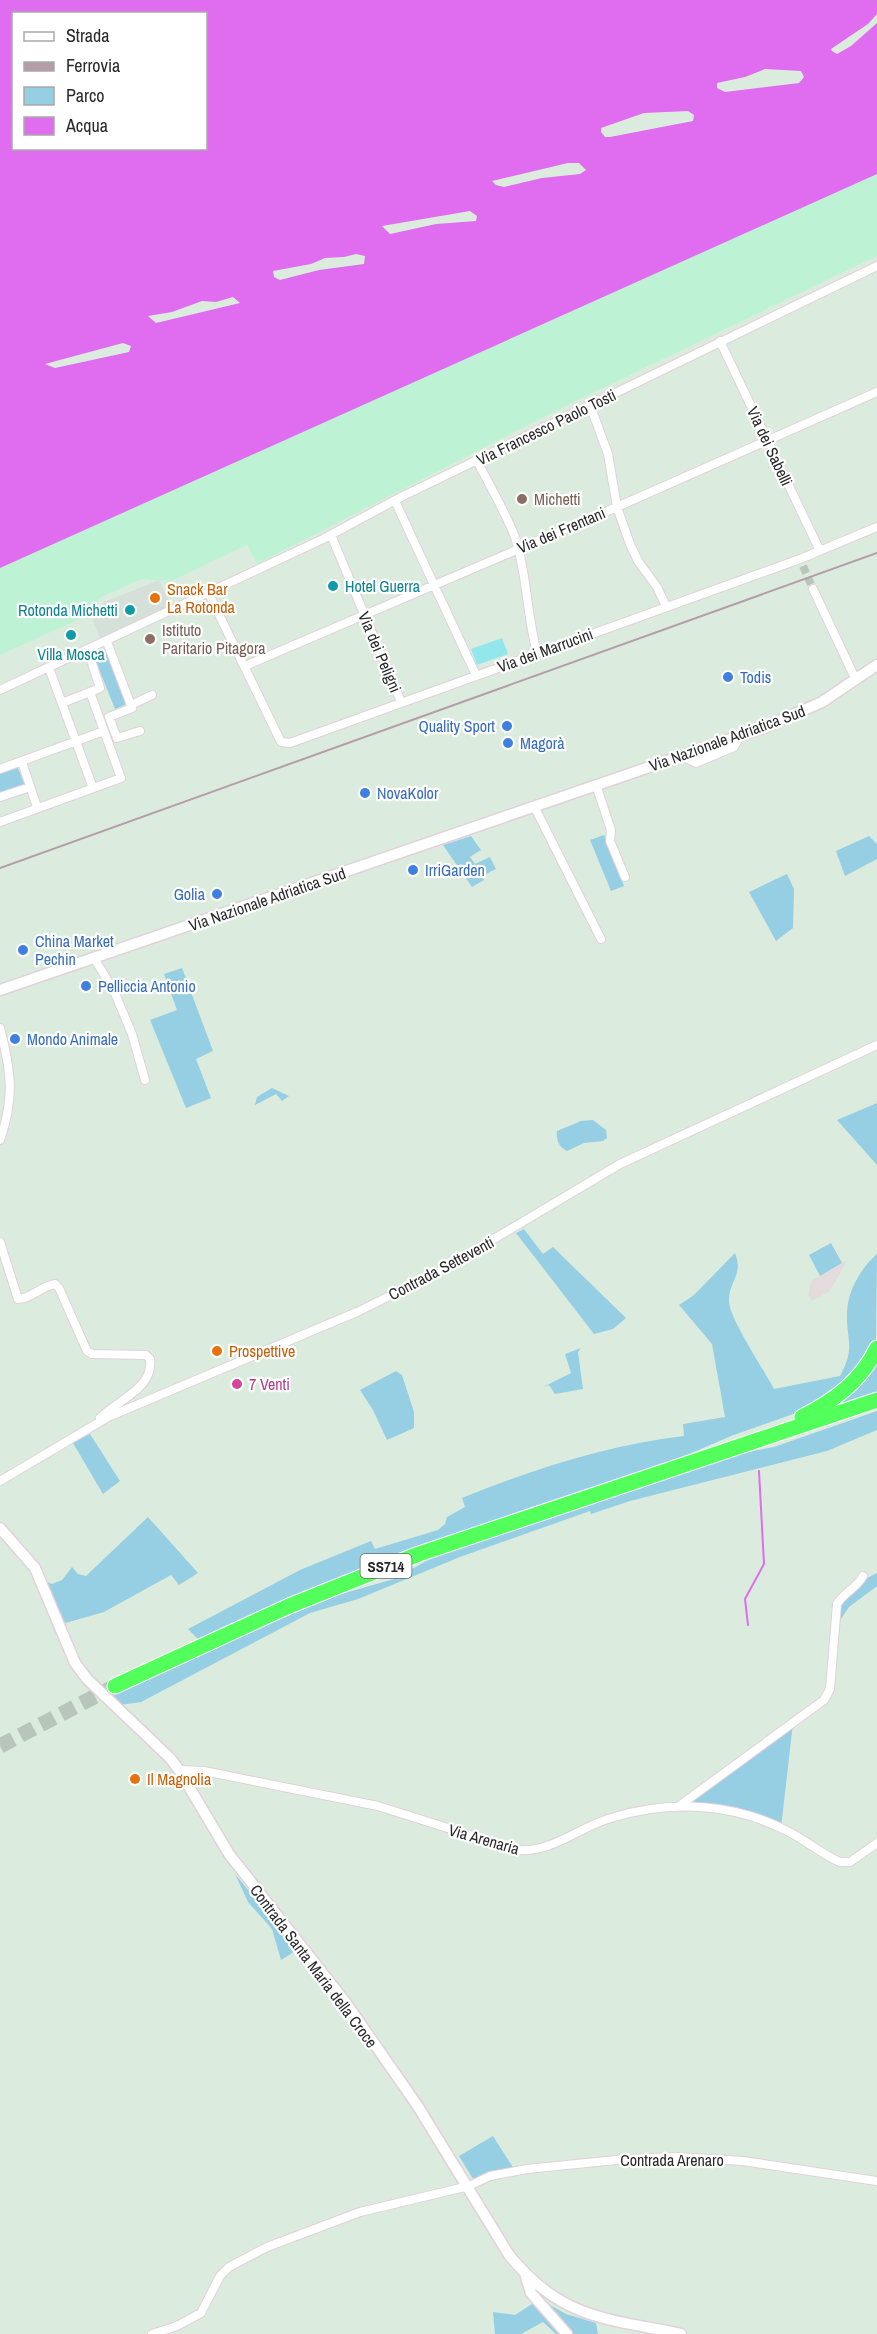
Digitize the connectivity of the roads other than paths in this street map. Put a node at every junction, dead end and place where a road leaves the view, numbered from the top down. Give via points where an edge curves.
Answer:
1 (877, 266) edge
2 (720, 341) junction
3 (877, 392) edge
4 (590, 405) junction
5 (768, 440) junction
6 (477, 461) junction
7 (395, 501) junction
8 (617, 507) junction
9 (877, 527) edge
10 (330, 535) junction
11 (516, 549) junction
12 (820, 551) junction
13 (435, 585) junction
14 (813, 590) tunnel mouth
15 (213, 592) junction
16 (666, 606) junction
17 (364, 615) junction
18 (107, 642) junction
19 (88, 651) junction
20 (537, 653) junction
21 (877, 665) edge
22 (245, 666) junction
23 (49, 668) junction
24 (476, 675) junction
25 (856, 680) junction
26 (0, 690) edge
27 (90, 692) junction
28 (152, 695) dead end
29 (401, 702) junction
30 (62, 703) junction
31 (131, 705) junction
32 (140, 730) dead end
33 (104, 731) junction
34 (75, 740) junction
35 (22, 762) junction
36 (0, 769) edge
37 (596, 785) junction
38 (30, 787) junction
39 (93, 788) junction
40 (0, 797) edge
41 (534, 806) junction
42 (37, 807) junction
43 (0, 822) edge
44 (625, 877) dead end
45 (601, 939) dead end
46 (94, 958) junction
47 (0, 990) edge
48 (0, 1028) edge
49 (877, 1045) edge
50 (145, 1080) dead end
51 (0, 1140) edge
52 (0, 1242) edge
53 (877, 1348) edge
54 (877, 1401) edge
55 (95, 1424) junction
56 (754, 1441) junction
57 (0, 1481) edge
58 (0, 1528) edge
59 (863, 1576) dead end
60 (115, 1686) tunnel mouth
61 (179, 1770) junction
62 (679, 1806) junction
63 (877, 1843) edge
64 (877, 2181) edge
65 (469, 2186) junction
66 (525, 2275) junction
67 (152, 2334) edge
68 (567, 2334) edge
69 (681, 2334) edge

1 - 2 street, Via Francesco Paolo Tosti
2 - 4 street, Via Francesco Paolo Tosti
2 - 5 street, Via dei Sabelli
3 - 5 street, Via dei Frentani
4 - 6 street, Via Francesco Paolo Tosti
4 - 8 street via 608,454
5 - 8 street, Via dei Frentani
5 - 12 street, Via dei Sabelli
6 - 7 street, Via Francesco Paolo Tosti
6 - 11 street via 516,541
7 - 10 street, Via Francesco Paolo Tosti
7 - 13 street
8 - 11 street, Via dei Frentani
8 - 16 street via 638,561
9 - 12 street, Via dei Marrucini
10 - 15 street, Via Francesco Paolo Tosti
10 - 17 street, Via dei Peligni
11 - 13 street, Via dei Frentani
11 - 20 street
12 - 16 street, Via dei Marrucini via 802,562
13 - 17 street, Via dei Frentani
13 - 24 street
14 - 25 street
15 - 18 street, Via Francesco Paolo Tosti
15 - 22 street
16 - 20 street, Via dei Marrucini
17 - 22 street, Via dei Frentani
17 - 29 street, Via dei Peligni
18 - 19 street, Via Francesco Paolo Tosti
18 - 31 street
19 - 23 street, Via Francesco Paolo Tosti
19 - 27 street via 101,687
20 - 24 street, Via dei Marrucini
21 - 25 main road, Via Nazionale Adriatica Sud
22 - 29 street, Via dei Marrucini via 281,742 290,743
23 - 26 street, Via Francesco Paolo Tosti
23 - 30 street
24 - 29 street, Via dei Marrucini
25 - 37 main road, Via Nazionale Adriatica Sud via 796,716
27 - 30 street
27 - 33 street
28 - 31 street
30 - 34 street
31 - 32 street via 132,708 109,717 117,738
33 - 34 street
33 - 39 street via 121,778
34 - 35 street
34 - 39 street
35 - 36 street
35 - 38 street
37 - 41 main road, Via Nazionale Adriatica Sud
37 - 44 street via 611,830 610,841
38 - 40 street
38 - 42 street
39 - 42 street
41 - 45 street
41 - 46 main road, Via Nazionale Adriatica Sud
42 - 43 street
46 - 47 main road, Via Nazionale Adriatica Sud
46 - 50 street via 114,991 132,1034
48 - 51 street via 11,1077 11,1102
49 - 55 street, Contrada Setteventi via 620,1164 440,1271 357,1312
52 - 55 street via 18,1299 55,1284 87,1351 146,1355 150,1359 151,1367 140,1387 110,1407
53 - 56 highway via 856,1380 838,1396
54 - 56 highway, SS714
55 - 57 street, Contrada Setteventi
56 - 60 highway, SS714 via 366,1574 214,1638
58 - 61 main road, Contrada Santa Maria della Croce via 35,1568 75,1663
59 - 62 street via 837,1604 830,1689 824,1700
61 - 62 street, Via Arenaria via 204,1771 378,1806 518,1850 545,1848 610,1818
61 - 65 main road, Contrada Santa Maria della Croce via 230,1854 346,2003
62 - 63 street, Via Arenaria via 750,1817 792,1834 840,1862 850,1862
64 - 65 street, Contrada Arenaro via 743,2161 677,2157 527,2169 490,2176
65 - 66 main road, Contrada Santa Maria della Croce
65 - 67 street, Contrada Arenaro via 360,2211 267,2247 229,2267 220,2276 201,2313
66 - 68 main road via 534,2297
66 - 69 main road, Contrada Santa Maria della Croce via 545,2293 574,2310

